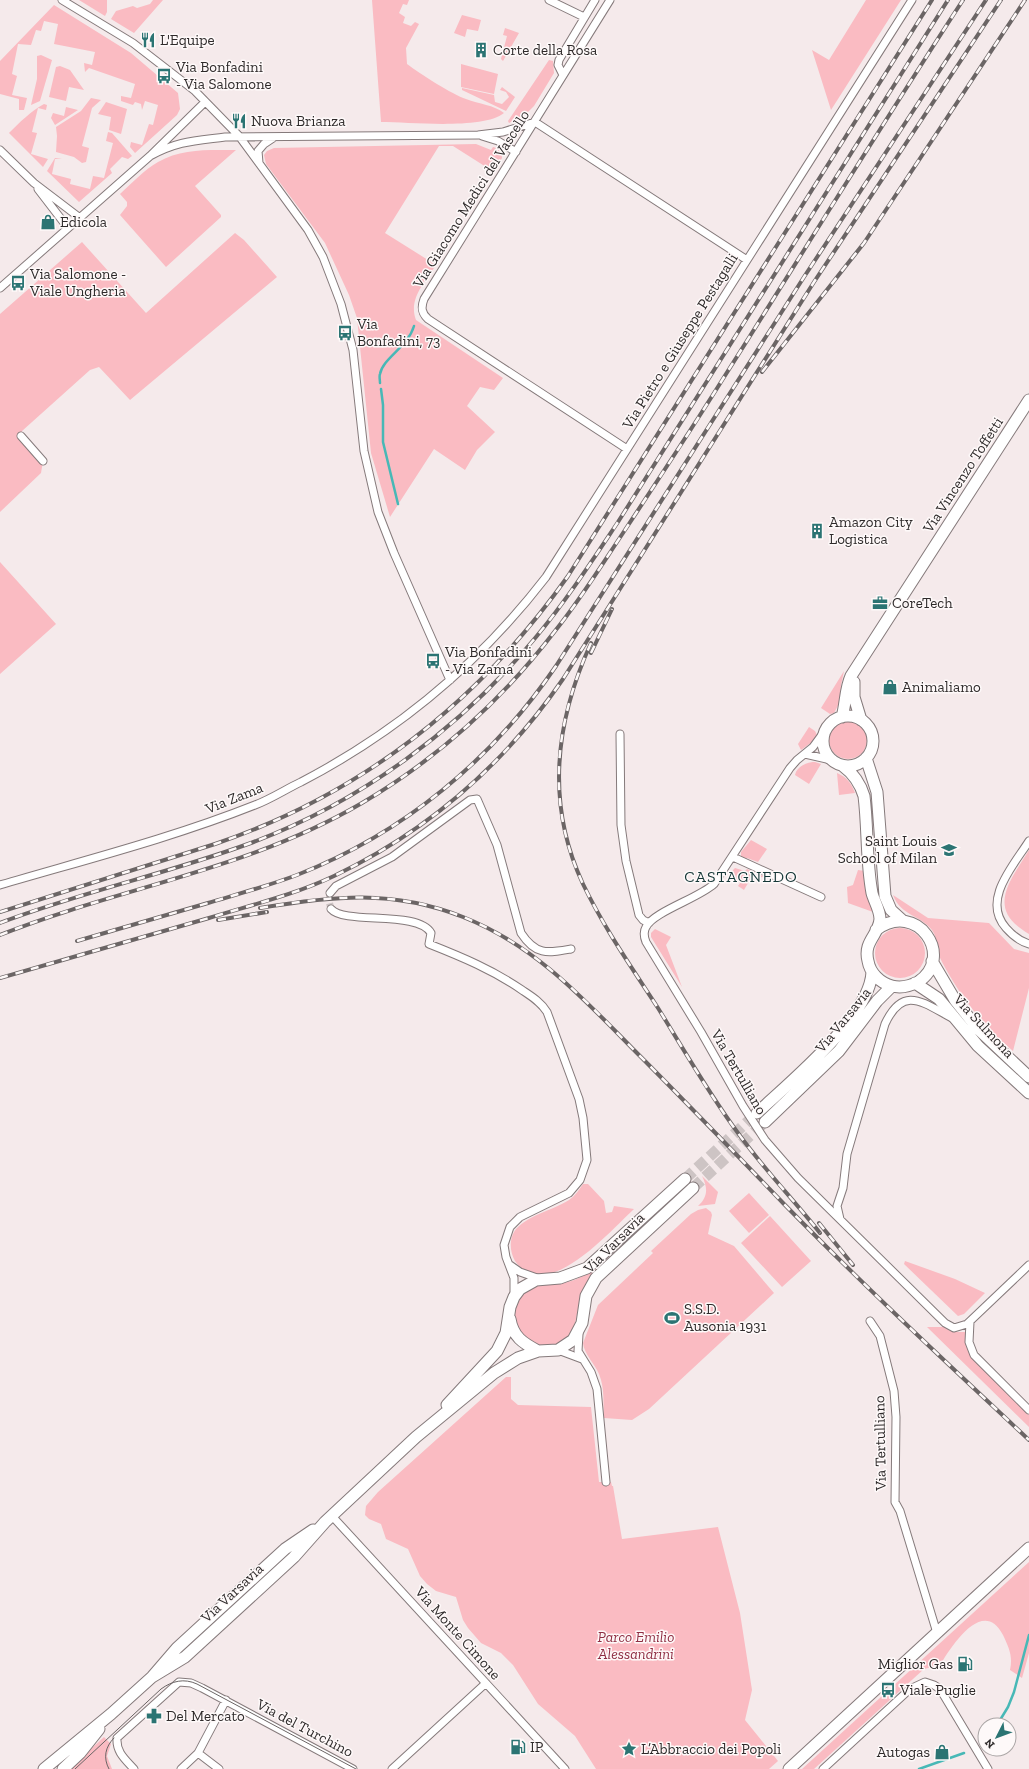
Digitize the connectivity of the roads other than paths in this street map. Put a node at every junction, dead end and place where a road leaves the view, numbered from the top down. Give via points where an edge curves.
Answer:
1 (62, 0) edge
2 (549, 0) edge
3 (595, 0) edge
4 (610, 0) edge
5 (912, 0) edge
6 (584, 17) junction
7 (564, 75) junction
8 (206, 102) junction
9 (535, 122) junction
10 (478, 135) junction
11 (239, 136) junction
12 (273, 138) junction
13 (0, 150) edge
14 (516, 152) junction
15 (150, 156) junction
16 (260, 165) junction
17 (34, 183) junction
18 (80, 218) junction
19 (68, 228) junction
20 (747, 260) junction
21 (0, 288) edge
22 (1029, 400) edge
23 (21, 436) dead end
24 (627, 449) junction
25 (43, 461) dead end
26 (858, 667) junction
27 (450, 680) junction
28 (842, 717) junction
29 (861, 720) junction
30 (824, 732) junction
31 (620, 734) dead end
32 (805, 754) junction
33 (866, 758) junction
34 (831, 760) junction
35 (843, 766) junction
36 (1029, 841) edge
37 (733, 857) junction
38 (0, 885) edge
39 (330, 893) dead end
40 (821, 897) dead end
41 (331, 909) dead end
42 (902, 920) junction
43 (649, 923) junction
44 (876, 930) junction
45 (1029, 944) edge
46 (571, 949) dead end
47 (932, 961) junction
48 (872, 972) junction
49 (915, 983) junction
50 (892, 986) junction
51 (955, 1020) junction
52 (1029, 1077) edge
53 (1029, 1093) edge
54 (757, 1113) tunnel mouth
55 (765, 1122) tunnel mouth
56 (685, 1179) tunnel mouth
57 (693, 1188) tunnel mouth
58 (840, 1219) junction
59 (510, 1264) junction
60 (1029, 1265) edge
61 (544, 1280) junction
62 (514, 1297) junction
63 (509, 1317) junction
64 (870, 1321) dead end
65 (970, 1322) junction
66 (579, 1332) junction
67 (558, 1350) junction
68 (538, 1351) junction
69 (583, 1360) junction
70 (1029, 1410) edge
71 (432, 1422) junction
72 (606, 1482) dead end
73 (329, 1519) junction
74 (1029, 1548) edge
75 (937, 1633) junction
76 (486, 1683) junction
77 (226, 1700) junction
78 (111, 1714) junction
79 (198, 1752) junction
80 (44, 1769) edge
81 (63, 1769) edge
82 (134, 1769) edge
83 (181, 1769) edge
84 (219, 1769) edge
85 (353, 1769) edge
86 (392, 1769) edge
87 (564, 1769) edge
88 (789, 1769) edge
89 (823, 1769) edge
90 (988, 1769) edge

1 - 8 street via 133,43
2 - 6 street
3 - 6 street
4 - 7 street, Via Giacomo Medici del Vascello
5 - 20 street, Via Pietro e Giuseppe Pestagalli
6 - 7 street via 559,60 558,65
7 - 9 street, Via Giacomo Medici del Vascello
8 - 11 street
8 - 15 street
9 - 10 street via 503,132
9 - 14 street, Via Giacomo Medici del Vascello
9 - 20 street
10 - 12 street
10 - 14 street via 498,141
11 - 12 street
11 - 15 street via 184,142 169,146
11 - 16 street
12 - 16 street via 258,151
13 - 17 street
14 - 24 street, Via Giacomo Medici del Vascello via 423,301 422,311 428,319
15 - 18 street
16 - 27 street via 308,230 333,280 344,311 353,350 364,451 378,512
17 - 18 street
17 - 19 street
18 - 19 street
19 - 21 street
20 - 24 street, Via Pietro e Giuseppe Pestagalli
22 - 26 street, Via Vincenzo Toffetti
23 - 25 street
24 - 27 street, Via Pietro e Giuseppe Pestagalli via 546,577 486,648
26 - 28 street, Via Vincenzo Toffetti via 849,681
26 - 29 street, Via Vincenzo Toffetti via 853,690
27 - 38 street, Via Zama via 371,742 336,764 256,805 167,836
28 - 29 street via 851,716
28 - 30 street via 832,722
29 - 33 street, Via Vincenzo Toffetti via 869,728 873,738 872,749
30 - 32 street
30 - 34 street via 823,748
31 - 43 street via 620,804 623,838 640,915
32 - 34 street
32 - 37 street via 790,768
33 - 35 street via 857,765
33 - 42 street, Via Sulmona via 876,792 884,896 891,910
34 - 35 street
35 - 44 street via 859,782 864,796 872,892 879,914
36 - 45 street via 1002,883 998,912 1004,926 1017,939
37 - 40 street
37 - 43 street via 709,889
39 - 46 street via 336,886 392,856 470,800 477,799 497,845 521,934 530,945 543,952
41 - 59 street via 341,916 378,917 427,927 431,933 429,944 505,978 542,1005 548,1016 579,1099 587,1151 586,1168 569,1194 524,1215 513,1223 504,1245
42 - 44 street via 890,922
42 - 47 street, Via Sulmona via 916,925 928,936 933,948
43 - 58 street, Via Tertulliano via 644,932 646,942 750,1118 778,1155
44 - 48 street via 870,939 866,955
47 - 49 street via 926,975
47 - 52 street, Via Sulmona via 955,1000 978,1029
48 - 50 street via 881,981
48 - 54 street, Via Varsavia via 864,998 839,1034
49 - 50 street via 903,987
49 - 51 street, Via Sulmona via 933,993
50 - 55 street, Via Varsavia via 877,1001 830,1062
51 - 53 street, Via Sulmona
51 - 58 street via 912,1000 900,1002 891,1011 847,1154 838,1206
56 - 61 street, Via Varsavia via 592,1264 568,1276
57 - 66 street, Via Varsavia via 596,1278 584,1302
58 - 65 street, Via Tertulliano via 945,1323 960,1328
59 - 61 street via 529,1276
59 - 62 street via 514,1278
60 - 65 street
61 - 62 street, Via Varsavia via 527,1283
62 - 63 street, Via Varsavia
63 - 68 street via 518,1339
63 - 71 street, Via Varsavia via 506,1333 497,1351
64 - 75 street, Via Tertulliano via 880,1336 894,1391 895,1502 900,1511
65 - 70 street via 969,1342 974,1355
66 - 67 street via 573,1340
66 - 69 street via 578,1350
67 - 68 street, Via Varsavia
67 - 69 street
68 - 71 street, Via Varsavia via 502,1366 473,1392
69 - 72 street via 597,1389
71 - 73 street, Via Varsavia
73 - 76 street, Via Monte Cimone
73 - 78 street, Via Varsavia via 294,1557 185,1657 152,1677
74 - 75 street
75 - 88 street
76 - 86 street
76 - 87 street, Via Monte Cimone
77 - 79 street
77 - 82 street, Via del Turchino via 192,1683 179,1682 117,1738 120,1754
77 - 85 street, Via del Turchino
78 - 80 street
78 - 81 street via 80,1753
79 - 83 street
79 - 84 street
89 - 90 street via 910,1689 925,1682 940,1689

